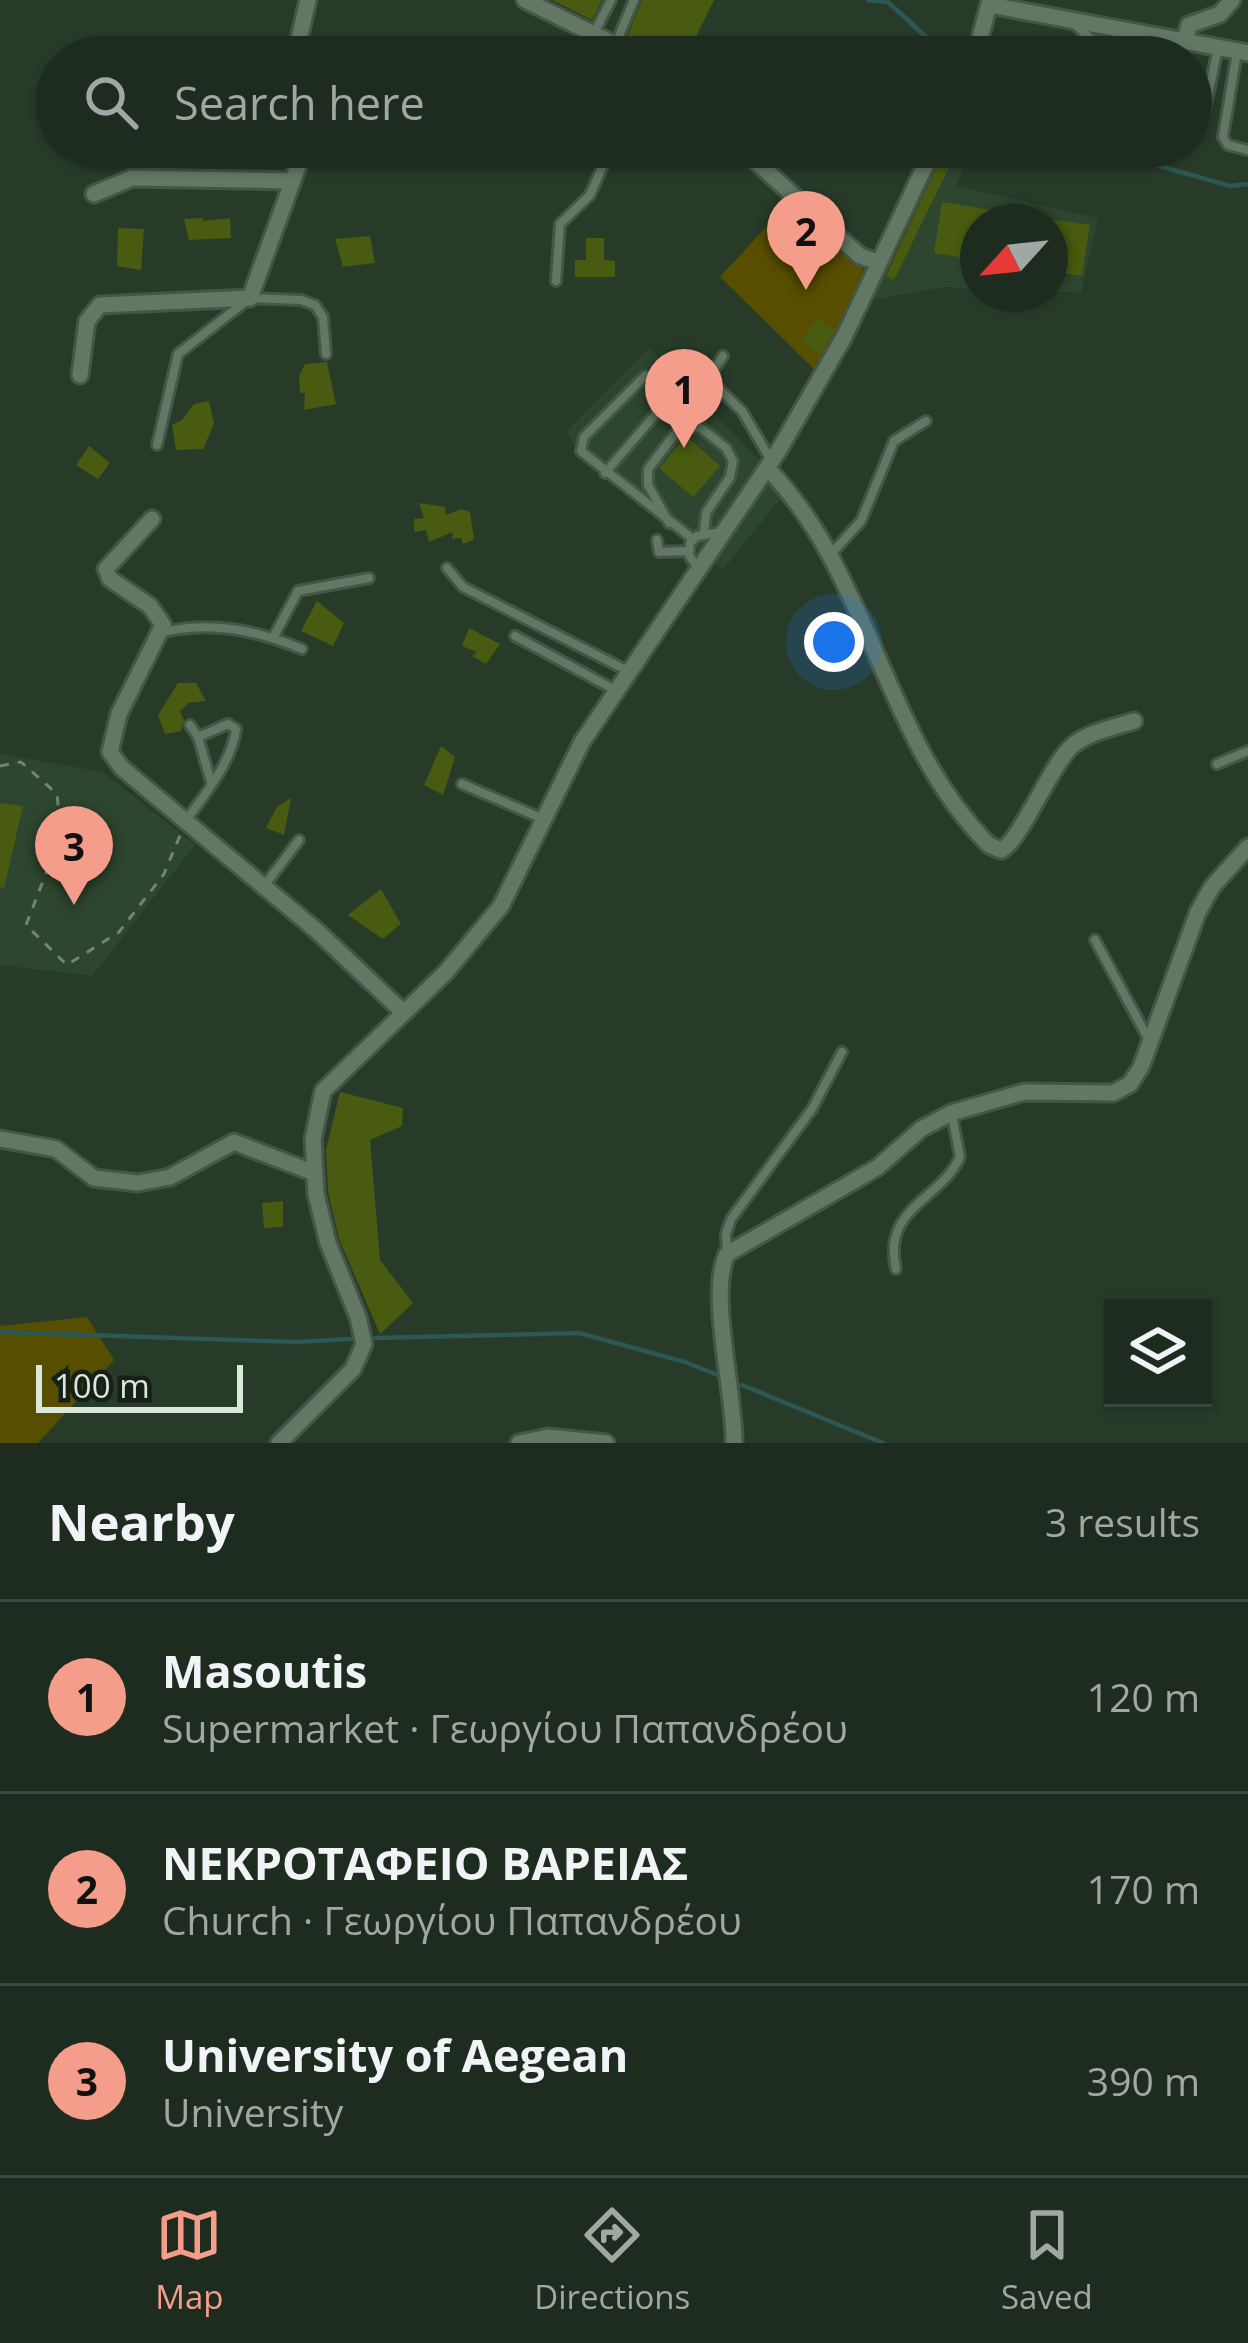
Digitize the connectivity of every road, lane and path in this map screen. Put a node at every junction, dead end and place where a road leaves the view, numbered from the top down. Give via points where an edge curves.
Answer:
1 (308, 0) edge
2 (525, 0) edge
3 (611, 0) edge
4 (634, 0) edge
5 (1232, 0) edge
6 (990, 2) edge
7 (1070, 18) junction
8 (593, 34) junction
9 (300, 36) edge
10 (597, 36) edge
11 (619, 36) edge
12 (981, 36) edge
13 (1086, 36) edge
14 (1138, 36) edge
15 (1189, 36) edge
16 (1214, 46) joint
17 (1242, 52) edge
18 (1212, 59) edge
19 (1248, 150) edge
20 (297, 168) edge
21 (602, 168) edge
22 (763, 168) edge
23 (924, 168) edge
24 (292, 181) junction
25 (94, 194) dead end
26 (878, 262) junction
27 (556, 281) dead end
28 (250, 298) junction
29 (326, 354) dead end
30 (723, 356) dead end
31 (80, 375) dead end
32 (645, 376) dead end
33 (667, 401) dead end
34 (926, 421) dead end
35 (158, 445) dead end
36 (770, 464) junction
37 (605, 473) junction
38 (152, 519) dead end
39 (669, 523) junction
40 (724, 532) junction
41 (704, 534) junction
42 (693, 539) junction
43 (657, 540) dead end
44 (688, 551) junction
45 (831, 554) junction
46 (447, 568) dead end
47 (698, 568) junction
48 (369, 578) dead end
49 (162, 632) junction
50 (514, 636) dead end
51 (273, 638) junction
52 (302, 649) dead end
53 (628, 670) junction
54 (615, 690) junction
55 (1134, 721) dead end
56 (190, 725) dead end
57 (198, 736) junction
58 (1248, 751) edge
59 (1217, 764) dead end
60 (0, 766) edge
61 (211, 783) junction
62 (462, 784) dead end
63 (543, 819) junction
64 (186, 820) junction
65 (299, 840) dead end
66 (1248, 847) edge
67 (264, 886) junction
68 (1095, 940) dead end
69 (403, 1012) junction
70 (1151, 1043) junction
71 (842, 1052) dead end
72 (951, 1113) junction
73 (0, 1139) edge
74 (314, 1173) junction
75 (728, 1254) junction
76 (896, 1269) dead end
77 (279, 1443) edge
78 (519, 1443) edge
79 (606, 1443) edge
80 (734, 1443) edge

1 - 9 street
2 - 8 street
3 - 8 lane
4 - 11 lane
5 - 15 street via 1190,25
6 - 7 street
6 - 12 street
7 - 13 lane
7 - 14 street
8 - 10 street
16 - 17 street
16 - 18 lane
17 - 19 lane via 1222,137
20 - 24 street
21 - 27 lane via 590,195 560,224
22 - 26 street via 860,256
23 - 26 street
24 - 25 street via 132,178
24 - 28 street
26 - 36 street via 855,319
28 - 29 lane via 315,305
28 - 31 street via 100,305 87,321
28 - 35 lane via 178,354
30 - 36 lane via 714,384 742,411
32 - 37 lane via 581,443
33 - 37 lane
34 - 45 lane via 894,441 861,521
36 - 40 street
36 - 45 street
37 - 39 lane
38 - 49 street via 106,571 160,616
39 - 41 lane via 648,469 678,430 700,428 733,461
39 - 42 lane
40 - 41 lane
40 - 47 street
41 - 42 lane
42 - 44 lane
43 - 44 lane via 659,552
44 - 47 lane
45 - 55 street via 920,748 996,850 1013,843 1072,745
46 - 53 lane via 463,587
47 - 53 street
48 - 51 lane via 298,591
49 - 51 lane via 209,626
49 - 64 street via 109,745 122,768
50 - 54 lane
51 - 52 lane
53 - 54 street
54 - 63 street
56 - 57 lane
57 - 61 lane
57 - 61 lane via 228,724 236,729
58 - 59 lane
60 - 64 path via 21,762 57,794 61,835 26,926 67,965 118,932 164,874
61 - 64 lane
62 - 63 lane
63 - 69 street via 501,906
64 - 67 street
65 - 67 lane
66 - 70 street via 1198,912
67 - 69 street
68 - 70 lane
69 - 74 street via 323,1091
70 - 72 street via 1136,1077 1113,1093 1024,1092
71 - 75 lane via 812,1109 731,1219
72 - 75 street via 878,1167
72 - 76 lane via 960,1157 908,1213 893,1244
73 - 74 street via 56,1149 94,1178 138,1183 170,1177 234,1142
74 - 77 street via 328,1243 364,1344 353,1369
75 - 80 street via 720,1298
78 - 79 street

